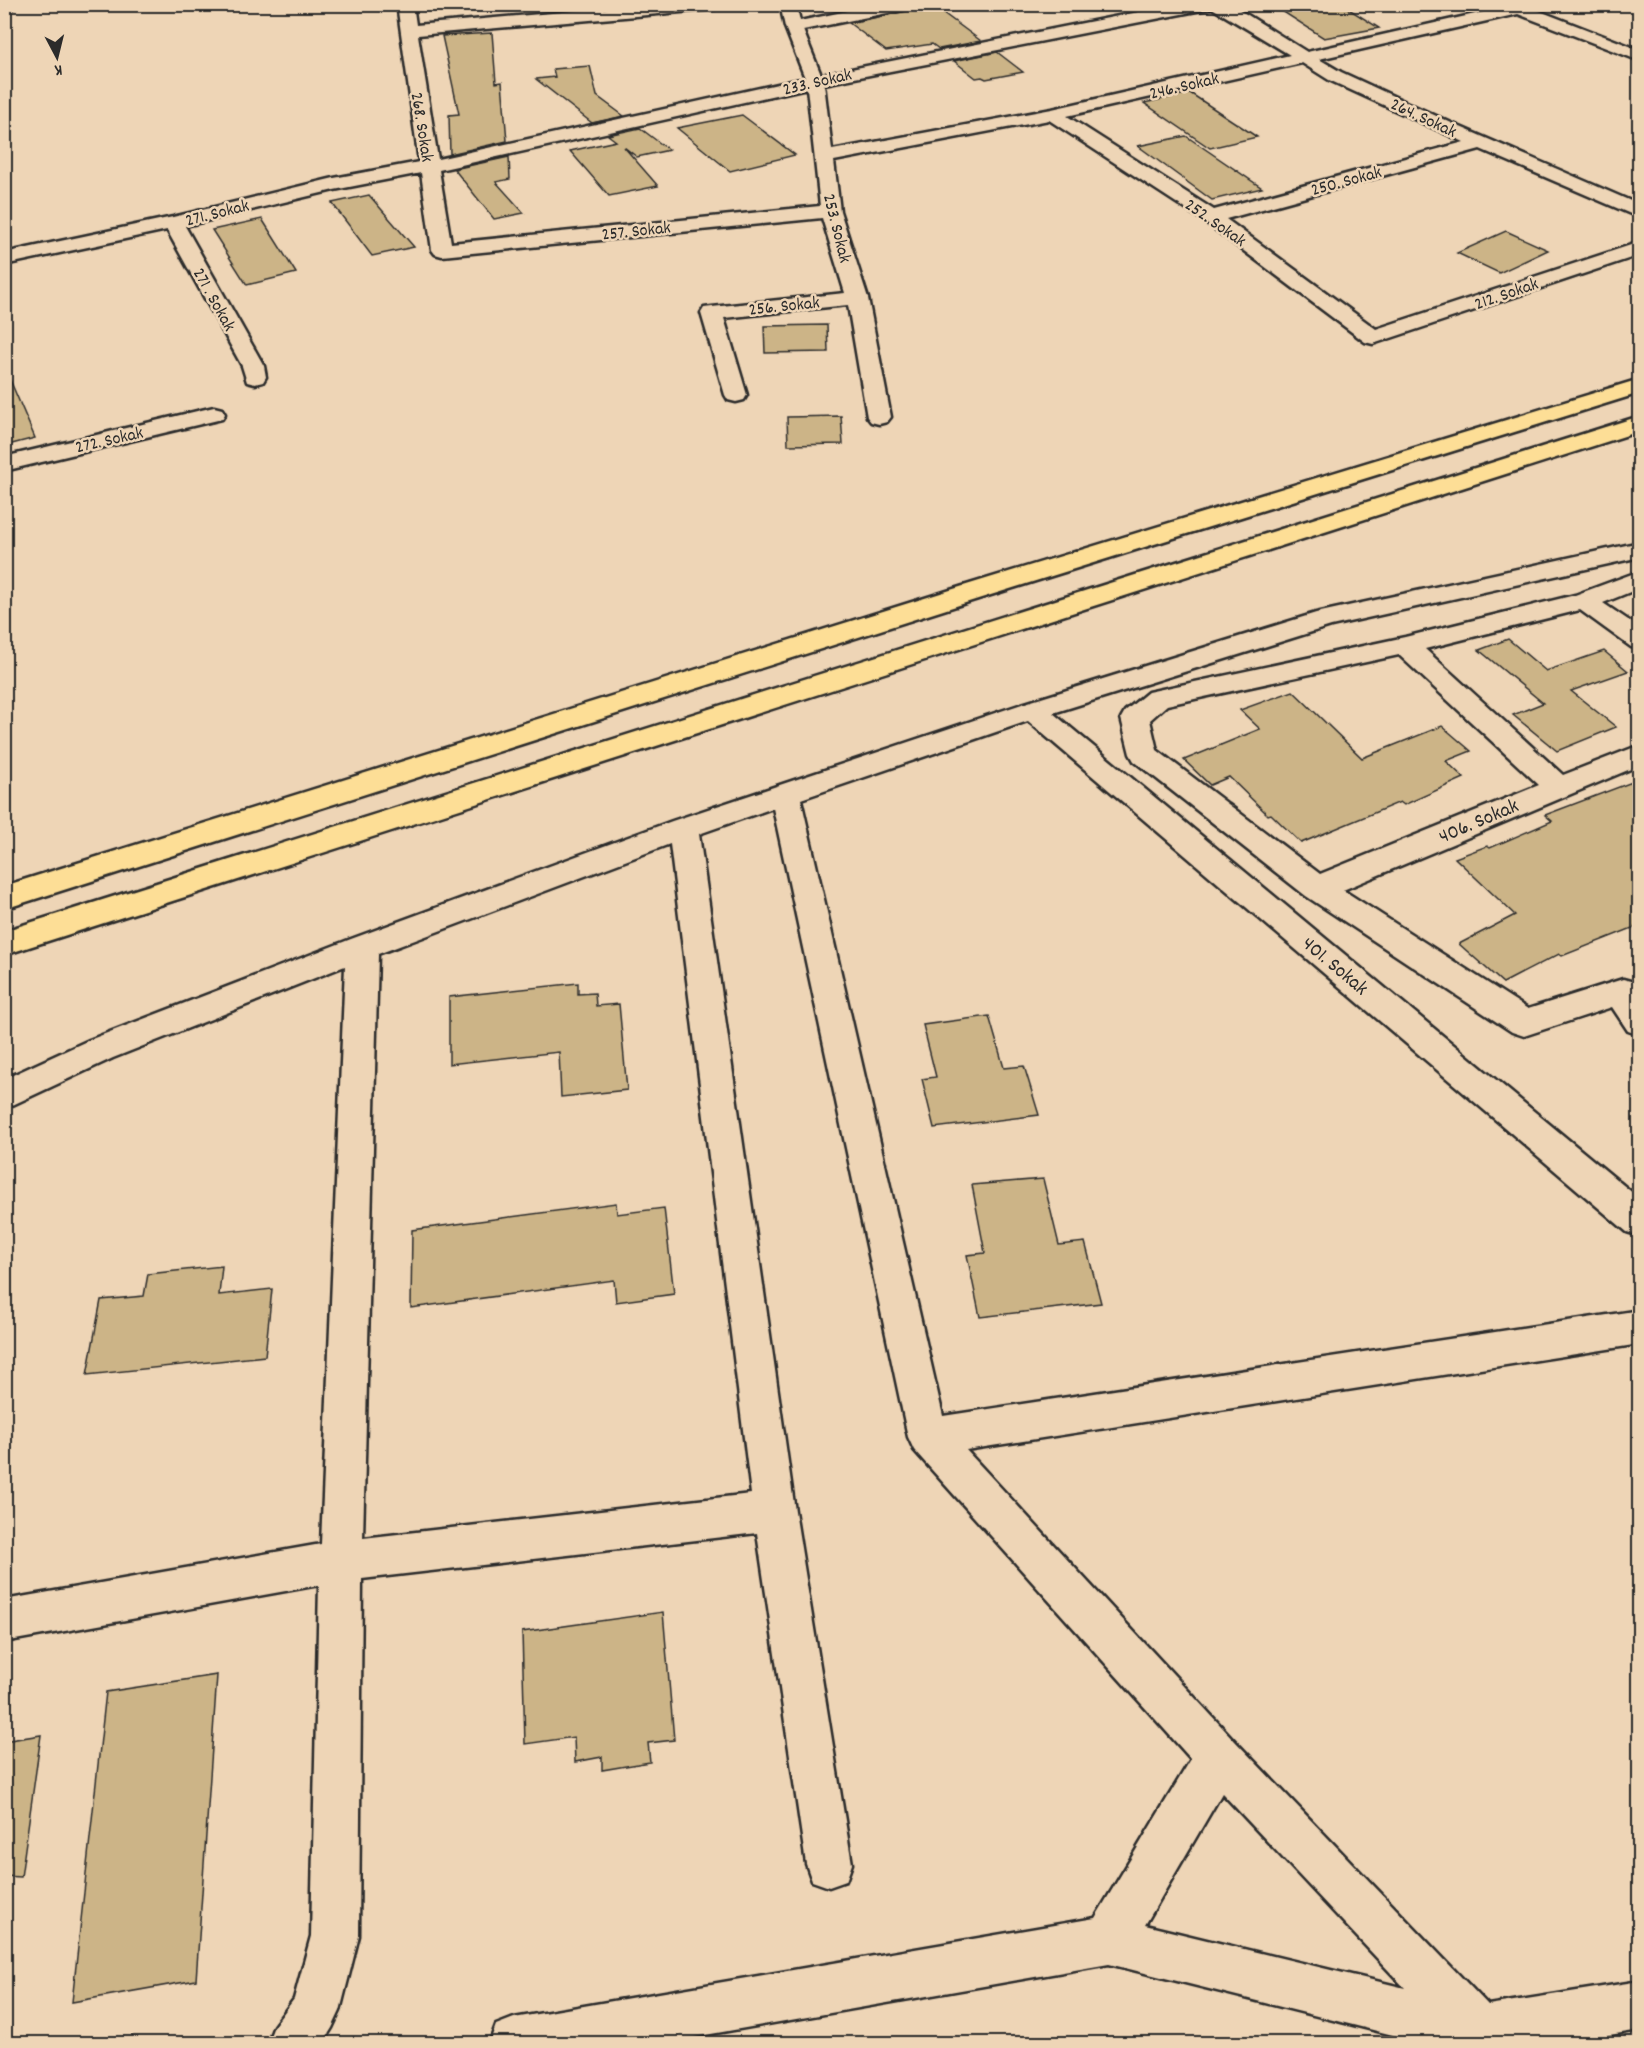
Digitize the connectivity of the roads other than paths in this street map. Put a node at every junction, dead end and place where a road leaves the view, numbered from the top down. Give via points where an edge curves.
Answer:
1 (405, 4) edge
2 (716, 4) edge
3 (788, 4) edge
4 (907, 4) edge
5 (1207, 4) edge
6 (1218, 4) edge
7 (1542, 4) edge
8 (1514, 7) edge
9 (793, 27) junction
10 (408, 31) junction
11 (1640, 56) edge
12 (1304, 59) junction
13 (815, 82) junction
14 (1052, 114) junction
15 (1481, 143) junction
16 (825, 157) junction
17 (429, 166) junction
18 (830, 211) junction
19 (1640, 212) edge
20 (1211, 217) junction
21 (173, 223) junction
22 (1640, 248) edge
23 (442, 250) joint
24 (4, 259) edge
25 (857, 298) junction
26 (1374, 338) joint
27 (255, 377) dead end
28 (1640, 386) edge
29 (736, 395) dead end
30 (214, 414) dead end
31 (879, 417) dead end
32 (1640, 423) edge
33 (4, 464) edge
34 (1640, 549) edge
35 (1640, 579) edge
36 (1584, 601) junction
37 (1640, 641) edge
38 (1405, 645) junction
39 (1032, 710) junction
40 (1640, 754) edge
41 (1558, 786) junction
42 (785, 795) junction
43 (683, 828) junction
44 (1317, 888) junction
45 (4, 898) edge
46 (14, 941) edge
47 (362, 947) junction
48 (1631, 984) edge
49 (1640, 1022) edge
50 (4, 1095) edge
51 (1640, 1221) edge
52 (1640, 1327) edge
53 (928, 1437) junction
54 (774, 1511) junction
55 (341, 1561) junction
56 (4, 1621) edge
57 (1218, 1756) junction
58 (829, 1864) dead end
59 (1109, 1940) junction
60 (1640, 2005) edge
61 (1479, 2031) junction
62 (292, 2043) edge
63 (514, 2043) edge

1 - 10 street, 268. Sokak
2 - 10 street
3 - 9 street, 253. Sokak
4 - 9 street
5 - 13 street, 233. Sokak
6 - 12 street, 264. Sokak
7 - 8 street, 246. Sokak
8 - 11 street
8 - 12 street, 246. Sokak
9 - 13 street, 253. Sokak
10 - 17 street, 268. Sokak
12 - 14 street, 246. Sokak
12 - 15 street, 264. Sokak
13 - 16 street, 253. Sokak
13 - 17 street, 233. Sokak
14 - 16 street, 246. Sokak
14 - 20 street, 252. Sokak
15 - 19 street, 264. Sokak
15 - 20 street, 250. Sokak
16 - 18 street, 253. Sokak
17 - 21 street, 271. Sokak via 334,184
17 - 23 street, 268. Sokak
18 - 23 street, 257. Sokak
18 - 25 street, 253. Sokak
20 - 26 street, 252. Sokak
21 - 24 street, 271. Sokak
21 - 27 street, 271 . Sokak via 254,366
22 - 26 street, 212. Sokak
25 - 29 street, 256. Sokak via 712,313
25 - 31 street, 253. Sokak
28 - 45 highway
30 - 33 street, 272. Sokak
32 - 46 highway
34 - 39 street via 1325,619
35 - 36 street
36 - 37 street
36 - 38 street
38 - 41 street
38 - 44 street via 1158,698 1135,718 1144,754
39 - 42 street
39 - 51 street, 401. Sokak
40 - 41 street, 406. Sokak
41 - 44 street, 406. Sokak
42 - 43 street
42 - 53 street
43 - 47 street
43 - 54 street
44 - 48 street via 1524,1023
47 - 50 street via 101,1049
47 - 55 street
48 - 49 street via 1628,1006
52 - 53 street
53 - 57 street
54 - 55 street
54 - 58 street
55 - 56 street
55 - 62 street via 335,1936 315,2011
57 - 59 street
57 - 61 street
59 - 61 street
59 - 63 street
60 - 61 street

